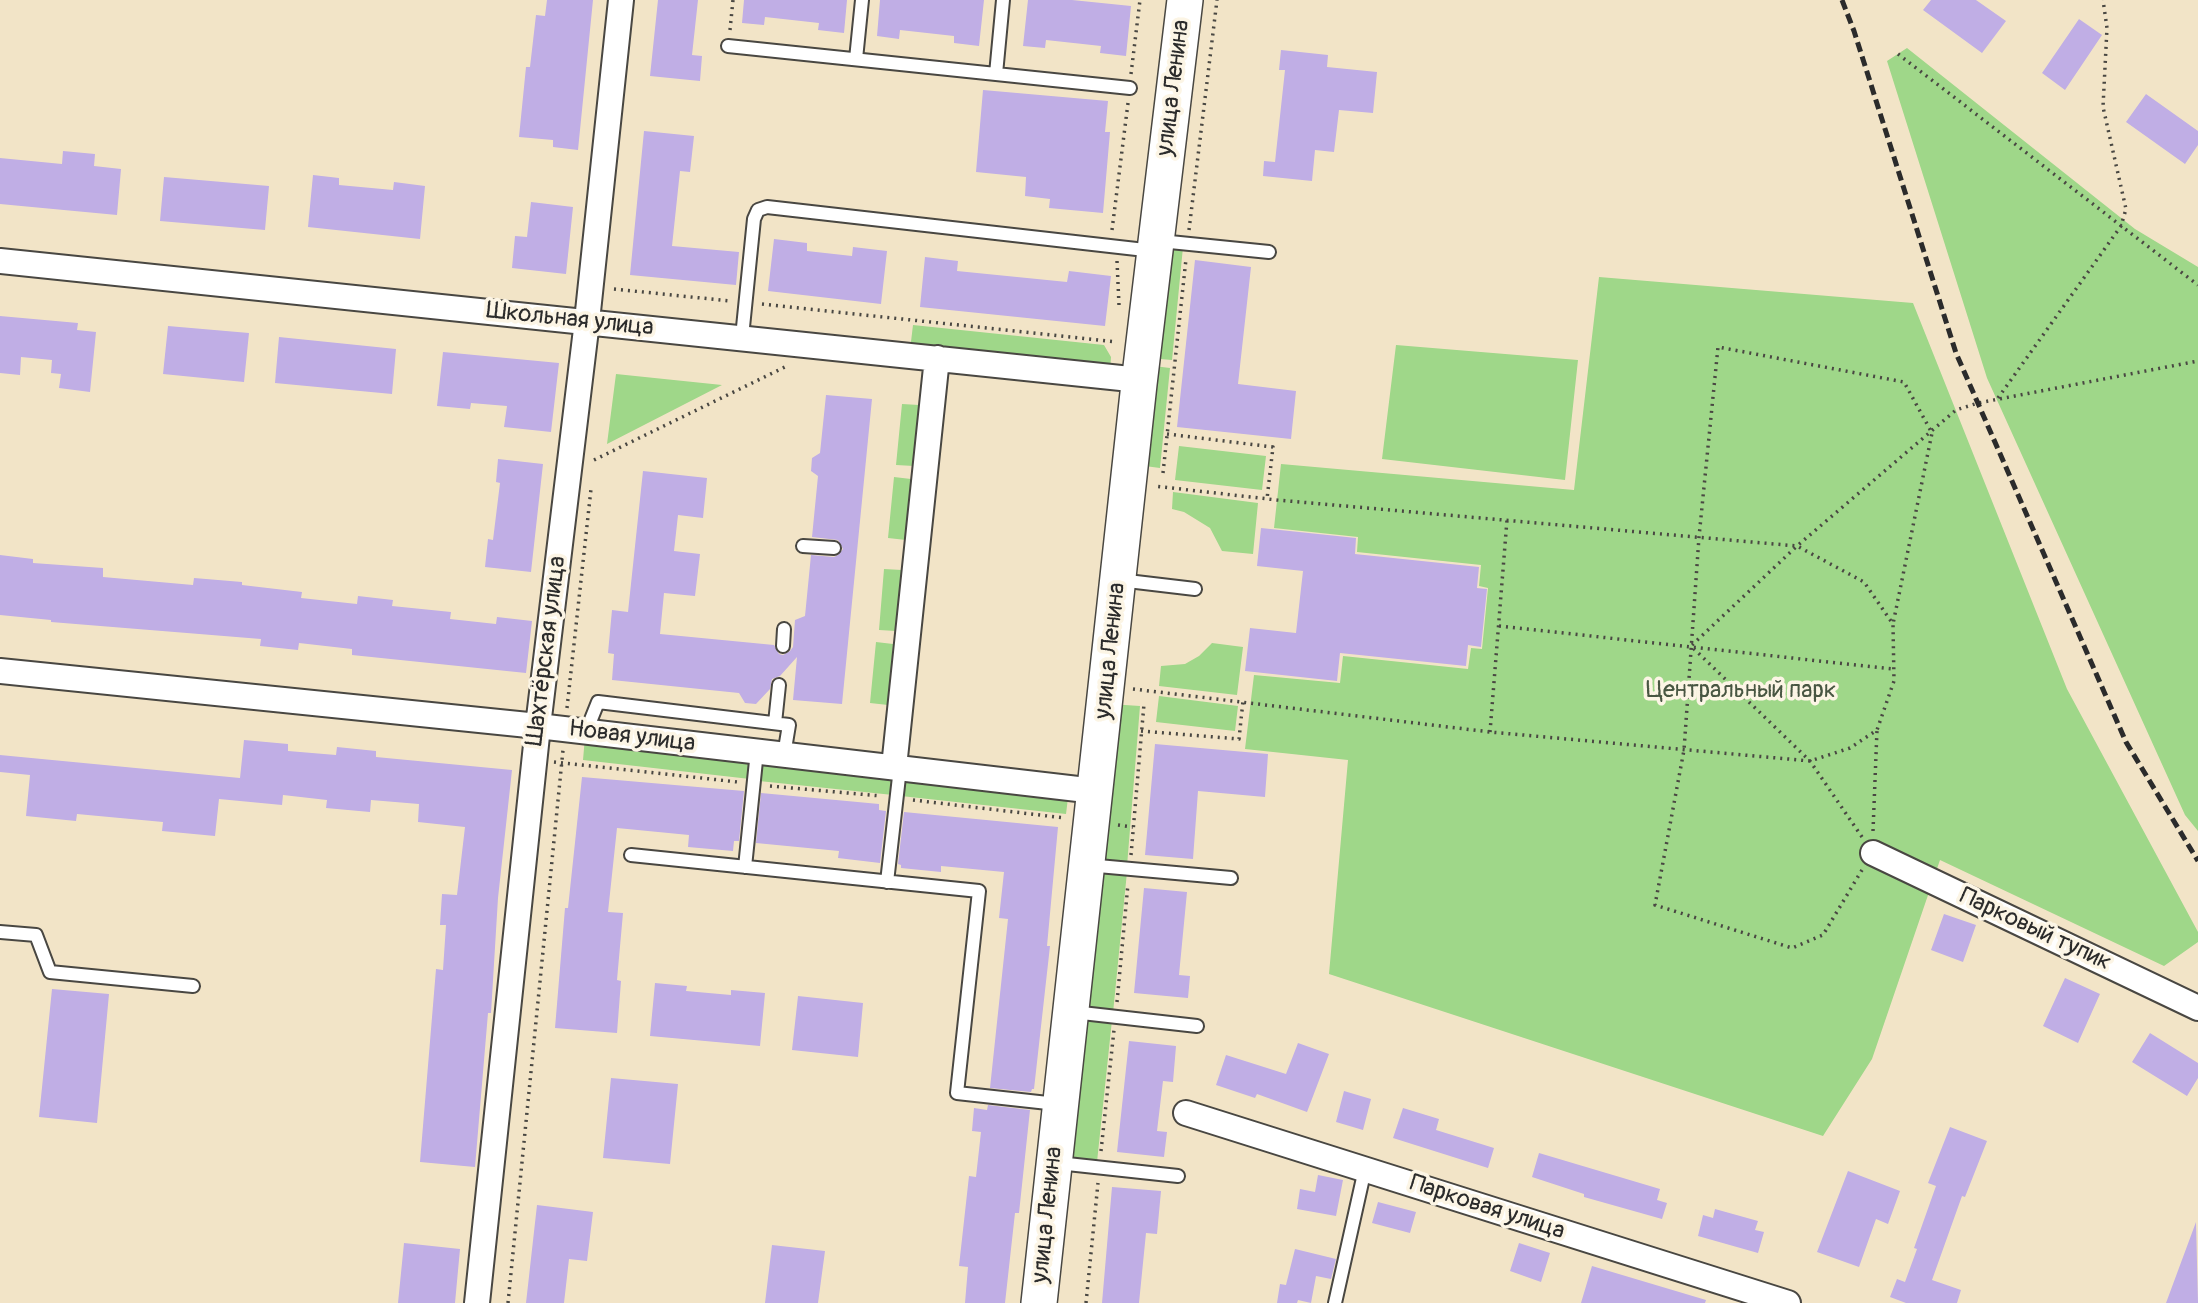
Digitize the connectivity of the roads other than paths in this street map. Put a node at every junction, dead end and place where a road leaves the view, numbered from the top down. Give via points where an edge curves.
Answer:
1 (621, 0) edge
2 (862, 0) edge
3 (1003, 0) edge
4 (1185, 0) edge
5 (728, 46) road end
6 (856, 59) junction
7 (996, 74) junction
8 (1130, 88) road end
9 (1155, 246) junction
10 (1269, 252) dead end
11 (0, 261) edge
12 (598, 323) junction
13 (742, 337) junction
14 (937, 358) junction
15 (1127, 378) junction
16 (803, 546) dead end
17 (834, 548) dead end
18 (1119, 580) junction
19 (1195, 589) dead end
20 (785, 629) dead end
21 (783, 646) dead end
22 (0, 671) edge
23 (779, 685) dead end
24 (775, 723) junction
25 (538, 726) junction
26 (575, 731) junction
27 (757, 751) junction
28 (784, 755) junction
29 (897, 768) junction
30 (1094, 806) junction
31 (1873, 853) road end
32 (631, 855) dead end
33 (1087, 865) junction
34 (745, 867) junction
35 (1231, 878) dead end
36 (887, 882) junction
37 (0, 932) edge
38 (193, 986) dead end
39 (2198, 1008) edge
40 (1071, 1012) junction
41 (1197, 1026) dead end
42 (1061, 1104) junction
43 (1186, 1113) dead end
44 (1054, 1162) junction
45 (1365, 1169) junction
46 (1178, 1176) dead end
47 (477, 1303) edge
48 (1039, 1303) edge
49 (1335, 1303) edge
50 (1788, 1303) edge

1 - 12 street, Шахтёрская улица
2 - 6 lane
3 - 7 lane
4 - 9 street, улица Ленина
5 - 6 lane
6 - 7 lane
7 - 8 lane
9 - 10 lane
9 - 13 lane via 1110,246 767,207 758,210 754,219
9 - 15 street, улица Ленина
11 - 12 street, Школьная улица
12 - 13 street, Школьная улица
12 - 25 street, Шахтёрская улица
13 - 14 street, Школьная улица
14 - 15 street, Школьная улица
14 - 29 street
15 - 18 street, улица Ленина via 1128,483
16 - 17 lane
18 - 19 lane
18 - 30 street, улица Ленина
20 - 21 lane
22 - 25 street, Новая улица
23 - 24 lane
24 - 26 lane via 598,702
24 - 28 lane via 789,725
25 - 26 street, Новая улица
25 - 47 street, Шахтёрская улица
26 - 27 street, Новая улица
27 - 28 street, Новая улица
27 - 34 lane
28 - 29 street, Новая улица
29 - 30 street, Новая улица
29 - 36 lane
30 - 33 street, улица Ленина
31 - 39 street, Парковый тупик
32 - 34 lane
33 - 35 lane
33 - 40 street, улица Ленина via 1074,937
34 - 36 lane
36 - 42 lane via 979,891 957,1093
37 - 38 lane via 36,935 50,972
40 - 41 lane
40 - 42 street, улица Ленина
42 - 44 street, улица Ленина
43 - 45 street, Парковая улица
44 - 46 lane
44 - 48 street, улица Ленина
45 - 49 lane
45 - 50 street, Парковая улица

